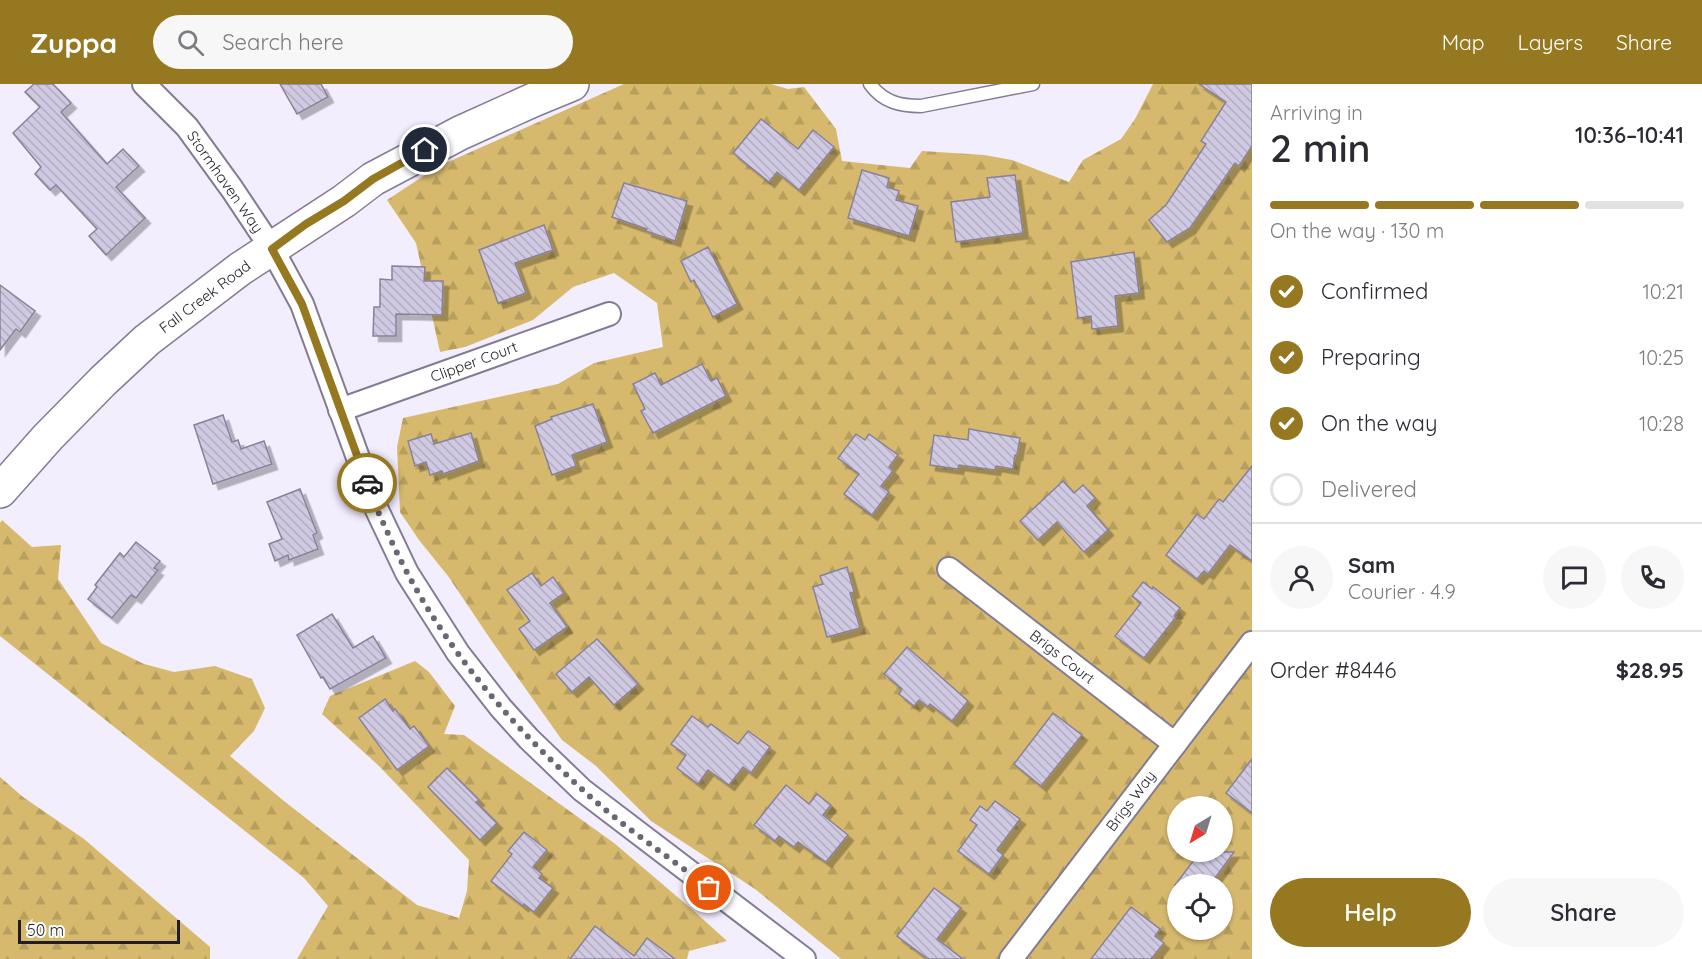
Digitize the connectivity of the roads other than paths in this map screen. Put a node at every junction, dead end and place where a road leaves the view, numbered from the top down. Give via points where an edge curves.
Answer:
1 (144, 84) edge
2 (870, 84) edge
3 (1033, 84) edge
4 (557, 87) edge
5 (272, 249) junction
6 (609, 314) dead end
7 (340, 410) junction
8 (5, 476) edge
9 (949, 569) dead end
10 (1252, 643) edge
11 (1175, 744) junction
12 (804, 959) edge
13 (1011, 959) edge

1 - 5 street, Stormhaven Way via 187,127
2 - 3 lane via 902,106 921,106
4 - 5 main road, Fall Creek Road via 373,179
5 - 7 street, Stormhaven Way via 302,304
5 - 8 main road, Fall Creek Road via 147,340
6 - 7 street, Clipper Court
7 - 12 street, Stormhaven Way via 371,495 407,573 458,653 501,708 582,790
9 - 11 street, Brigs Court
10 - 11 street, Brigs Way
11 - 13 street, Brigs Way

